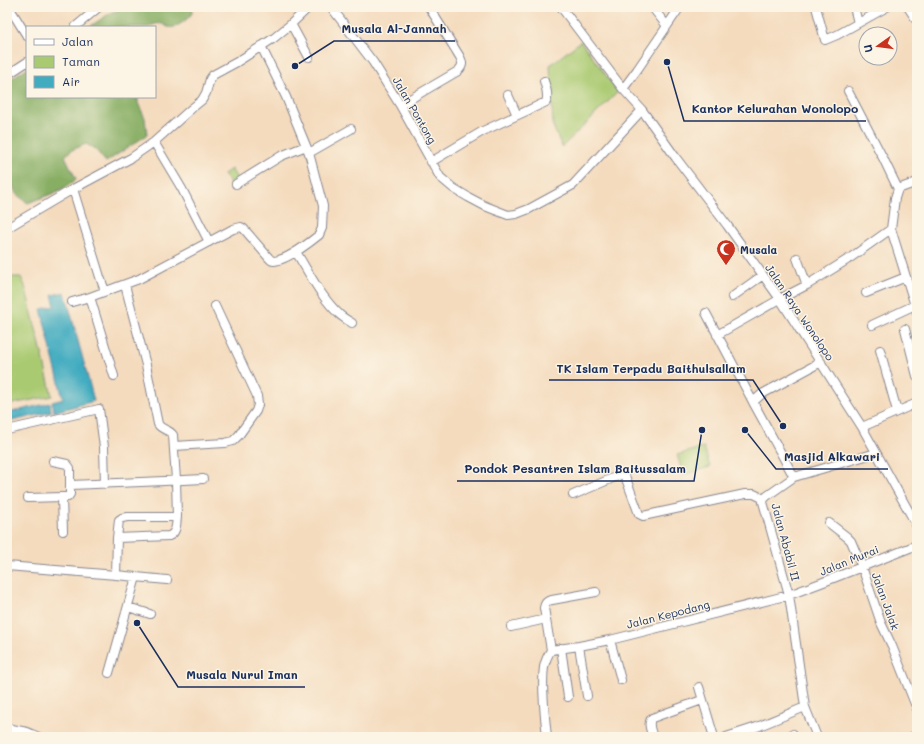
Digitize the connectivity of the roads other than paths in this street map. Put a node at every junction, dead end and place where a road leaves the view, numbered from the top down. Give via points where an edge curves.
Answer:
1 (9, 7) edge
2 (99, 7) edge
3 (309, 7) edge
4 (331, 7) edge
5 (429, 7) edge
6 (561, 7) edge
7 (652, 7) edge
8 (680, 7) edge
9 (816, 7) edge
10 (854, 7) edge
11 (887, 7) edge
12 (908, 7) edge
13 (917, 21) edge
14 (858, 23) junction
15 (291, 24) junction
16 (76, 26) edge
17 (667, 26) junction
18 (26, 34) edge
19 (261, 46) junction
20 (309, 57) dead end
21 (26, 63) edge
22 (7, 75) edge
23 (544, 81) dead end
24 (623, 89) junction
25 (848, 91) dead end
26 (508, 95) dead end
27 (400, 105) junction
28 (642, 110) junction
29 (517, 115) junction
30 (352, 129) dead end
31 (154, 142) junction
32 (307, 149) junction
33 (431, 162) junction
34 (917, 182) edge
35 (236, 184) dead end
36 (73, 189) junction
37 (898, 189) junction
38 (7, 228) edge
39 (891, 229) junction
40 (209, 242) junction
41 (296, 252) junction
42 (797, 258) dead end
43 (763, 275) junction
44 (906, 277) junction
45 (125, 285) junction
46 (807, 285) junction
47 (105, 291) junction
48 (866, 293) dead end
49 (90, 296) junction
50 (732, 297) dead end
51 (780, 299) junction
52 (72, 302) dead end
53 (214, 306) dead end
54 (916, 308) edge
55 (706, 313) dead end
56 (352, 323) dead end
57 (872, 325) dead end
58 (905, 329) dead end
59 (717, 335) junction
60 (880, 350) dead end
61 (821, 362) junction
62 (114, 376) dead end
63 (917, 376) edge
64 (753, 402) junction
65 (917, 403) edge
66 (897, 411) junction
67 (862, 427) junction
68 (7, 430) edge
69 (174, 446) junction
70 (876, 453) junction
71 (53, 462) dead end
72 (794, 477) junction
73 (203, 479) dead end
74 (176, 480) junction
75 (105, 484) junction
76 (71, 485) junction
77 (573, 495) dead end
78 (62, 497) junction
79 (28, 498) dead end
80 (764, 499) junction
81 (177, 516) junction
82 (830, 523) dead end
83 (917, 525) edge
84 (62, 530) dead end
85 (117, 538) junction
86 (917, 545) edge
87 (7, 566) edge
88 (862, 567) junction
89 (116, 575) junction
90 (136, 577) junction
91 (167, 580) dead end
92 (596, 592) dead end
93 (789, 595) junction
94 (128, 607) junction
95 (150, 614) dead end
96 (546, 619) junction
97 (511, 627) dead end
98 (610, 640) junction
99 (579, 646) junction
100 (561, 648) junction
101 (551, 650) junction
102 (109, 673) dead end
103 (620, 680) dead end
104 (698, 687) dead end
105 (586, 696) dead end
106 (568, 697) dead end
107 (702, 700) junction
108 (805, 706) junction
109 (917, 709) edge
110 (7, 728) edge
111 (917, 734) edge
112 (39, 737) edge
113 (547, 737) edge
114 (653, 737) edge
115 (714, 737) edge
116 (726, 737) edge
117 (817, 737) edge
118 (912, 737) edge

1 - 18 street
2 - 16 street
3 - 15 street
4 - 27 street, Jalan Pontong via 373,62
5 - 27 street via 460,57 461,68
6 - 24 street, Jalan Raya Wonolopo
7 - 17 street
8 - 17 street
9 - 14 street via 825,40
10 - 14 street
11 - 14 street
12 - 13 street
15 - 19 street
15 - 20 street
17 - 24 street
19 - 31 street via 213,75 202,100
19 - 32 street via 286,97
21 - 22 street
23 - 29 street, Jalan Pontong via 546,102
24 - 28 street, Jalan Raya Wonolopo
25 - 37 street
26 - 29 street
27 - 33 street, Jalan Pontong
28 - 33 street via 573,185 516,214 500,213 453,188 440,177
28 - 43 street, Jalan Raya Wonolopo
29 - 33 street, Jalan Pontong via 483,131
30 - 32 street
31 - 36 street via 131,158
31 - 40 street
32 - 35 street via 281,156
32 - 41 street via 323,206 322,228 319,235
34 - 37 street
36 - 38 street
36 - 47 street
37 - 39 street
39 - 44 street
39 - 46 street
40 - 41 street via 241,227 272,261
40 - 45 street
41 - 56 street via 328,301 339,314
42 - 46 street
43 - 50 street
43 - 51 street, Jalan Raya Wonolopo
44 - 48 street
44 - 54 street
45 - 47 street
45 - 69 street via 158,424 160,428 172,433
46 - 51 street
47 - 49 street
49 - 52 street
49 - 62 street
51 - 59 street
51 - 61 street, Jalan Raya Wonolopo
53 - 69 street via 257,396 258,405 233,441
54 - 57 street
55 - 59 street
58 - 63 street
59 - 64 street
60 - 66 street
61 - 64 street via 762,394
61 - 67 street, Jalan Raya Wonolopo
64 - 72 street
65 - 66 street
66 - 67 street
67 - 70 street, Jalan Raya Wonolopo
68 - 75 street via 99,409
69 - 74 street
70 - 72 street, Jalan Ababil II
70 - 83 street, Jalan Raya Wonolopo
71 - 76 street via 69,466
72 - 80 street, Jalan Ababil II
73 - 74 street
74 - 75 street
74 - 81 street
75 - 76 street
76 - 78 street via 69,495
77 - 80 street via 623,474 639,514 643,516 745,494 754,494
78 - 79 street
78 - 84 street
80 - 93 street, Jalan Ababil II
81 - 85 street via 175,532 172,535
81 - 85 street via 122,518 119,520
82 - 88 street, Jalan Jalak via 851,541
85 - 89 street
86 - 88 street, Jalan Murai
87 - 89 street
88 - 93 street, Jalan Murai
88 - 109 street, Jalan Jalak
89 - 90 street
90 - 91 street
90 - 94 street
92 - 96 street via 547,601 544,608
93 - 98 street, Jalan Kepodang
93 - 108 street, Jalan Ababil II
94 - 95 street
94 - 102 street
96 - 97 street
96 - 101 street
98 - 99 street, Jalan Kepodang
98 - 103 street
99 - 100 street, Jalan Kepodang
99 - 105 street
100 - 101 street, Jalan Kepodang
100 - 106 street
101 - 113 street via 544,666 543,679
104 - 107 street
107 - 114 street via 652,718 649,724
107 - 115 street
108 - 116 street
108 - 117 street, Jalan Ababil II
110 - 112 street
111 - 118 street

